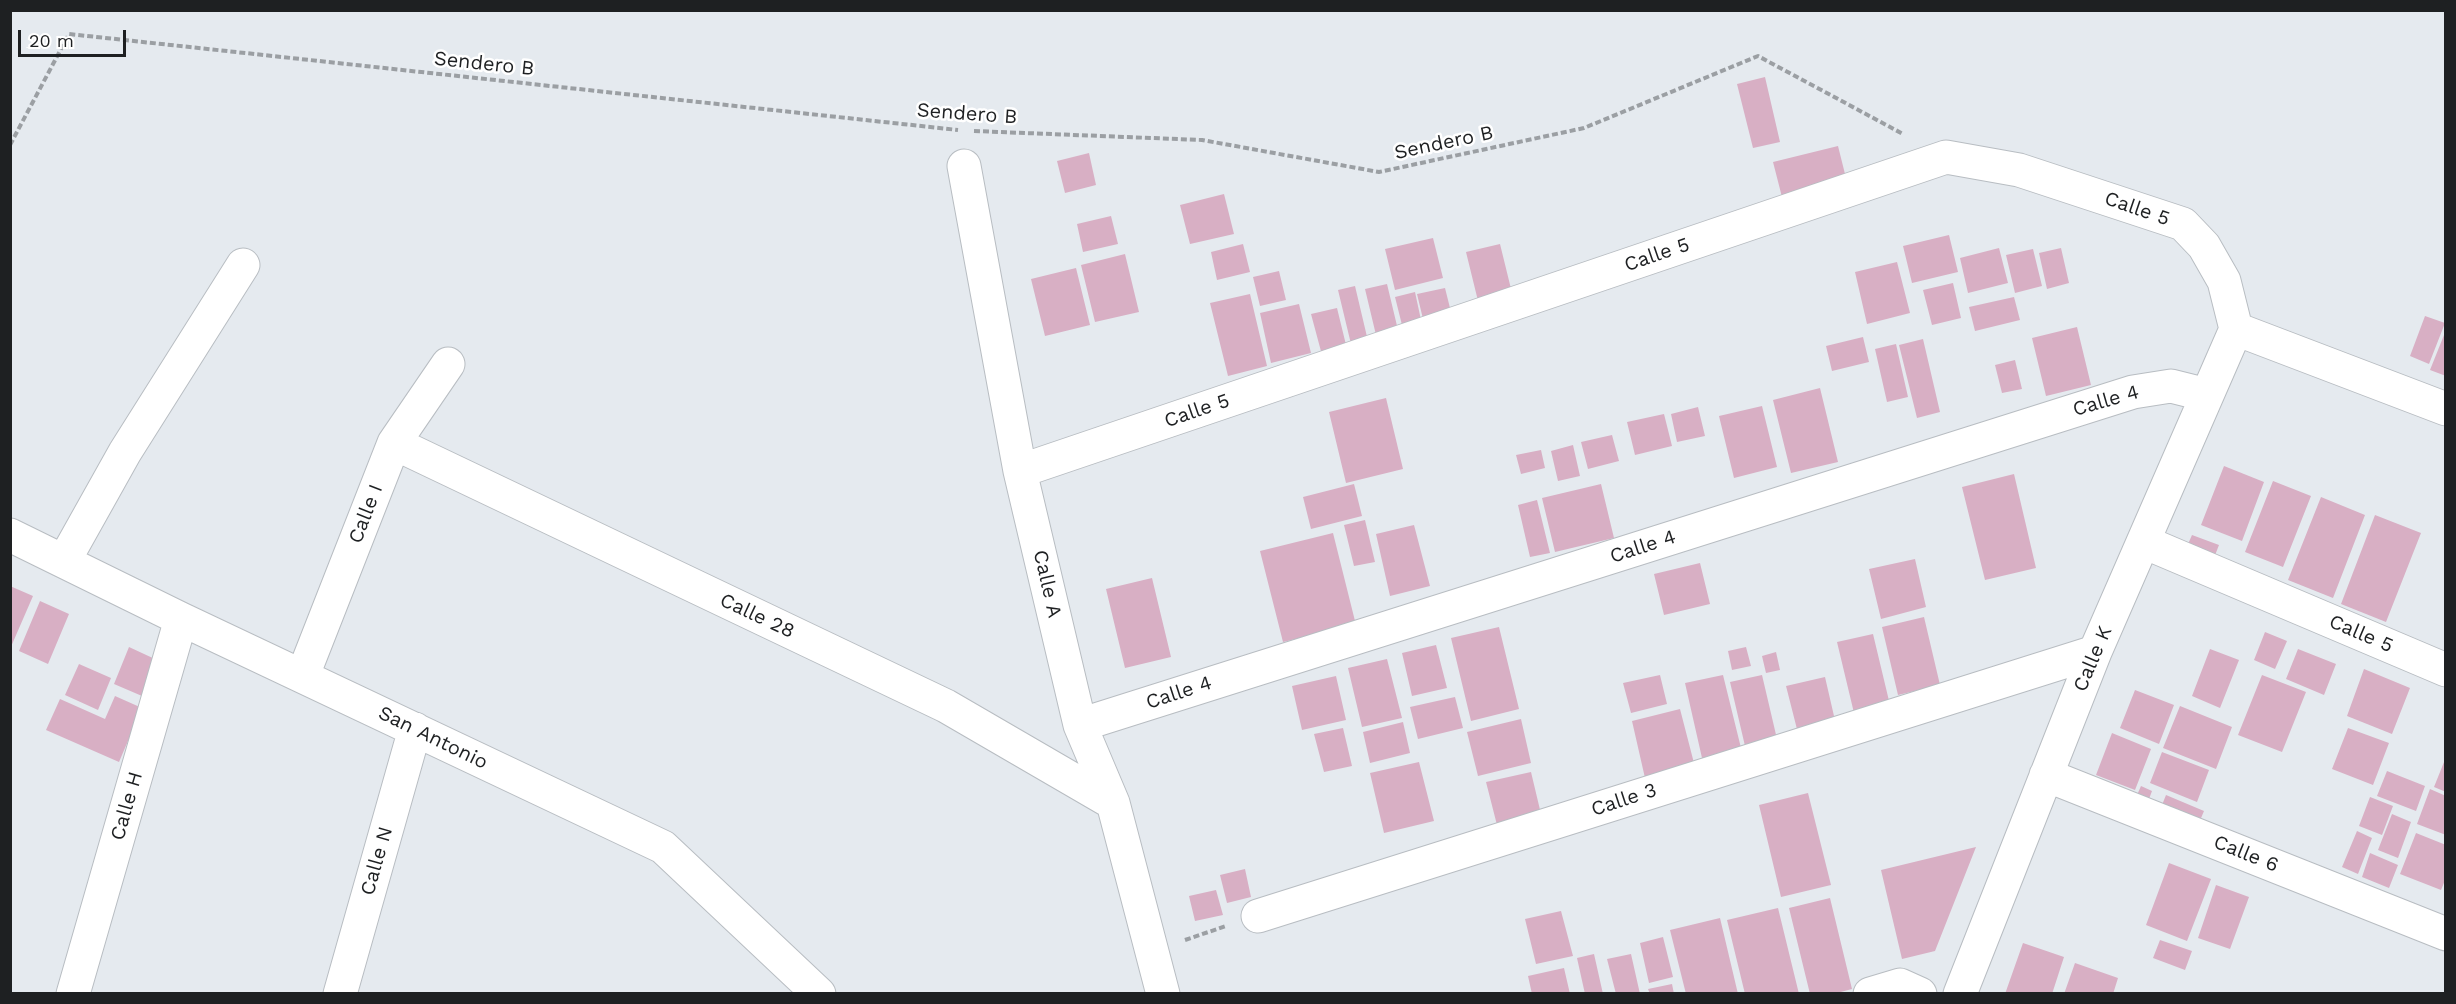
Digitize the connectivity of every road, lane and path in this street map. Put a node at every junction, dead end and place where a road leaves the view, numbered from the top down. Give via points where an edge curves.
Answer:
1 (10, 145) edge
2 (1946, 157) junction
3 (964, 166) dead end
4 (243, 265) dead end
5 (2236, 329) junction
6 (448, 364) dead end
7 (2207, 395) junction
8 (2445, 409) edge
9 (394, 443) junction
10 (1020, 471) junction
11 (10, 535) edge
12 (2144, 542) junction
13 (64, 561) junction
14 (181, 619) junction
15 (2095, 652) junction
16 (2445, 670) edge
17 (303, 675) junction
18 (1080, 725) junction
19 (415, 729) junction
20 (2046, 775) junction
21 (1113, 803) junction
22 (1258, 916) joint
23 (2445, 934) edge
24 (1153, 951) junction
25 (73, 993) edge
26 (340, 993) edge
27 (819, 993) edge
28 (1162, 993) edge
29 (1870, 993) edge
30 (1920, 993) edge
31 (1960, 993) edge

1 - 2 path, Sendero B via 69,34 963,130 1202,140 1379,172 1584,128 1758,56
2 - 5 street, Calle 5 via 2019,170 2183,224 2204,246 2224,281
2 - 10 street, Calle 5
3 - 10 street, Calle A
4 - 13 street via 125,452
5 - 7 street, Calle K
5 - 8 street
6 - 9 street, Calle I
7 - 12 street, Calle K
7 - 18 street, Calle 4 via 2171,386 2133,392
9 - 17 street, Calle I
9 - 21 street, Calle 28 via 946,706
10 - 18 street, Calle A
11 - 13 street, San Antonio
12 - 15 street, Calle K
12 - 16 street, Calle 5
13 - 14 street, San Antonio
14 - 17 street, San Antonio
14 - 25 street, Calle H
15 - 20 street, Calle K
15 - 22 street, Calle 3
17 - 19 street, San Antonio
18 - 21 street, Calle A
19 - 26 street, Calle N
19 - 27 street, San Antonio via 663,847
20 - 23 street, Calle 6
20 - 31 street, Calle K
21 - 24 street, Calle A
22 - 24 path
24 - 28 street, Calle A
29 - 30 street via 1899,985

